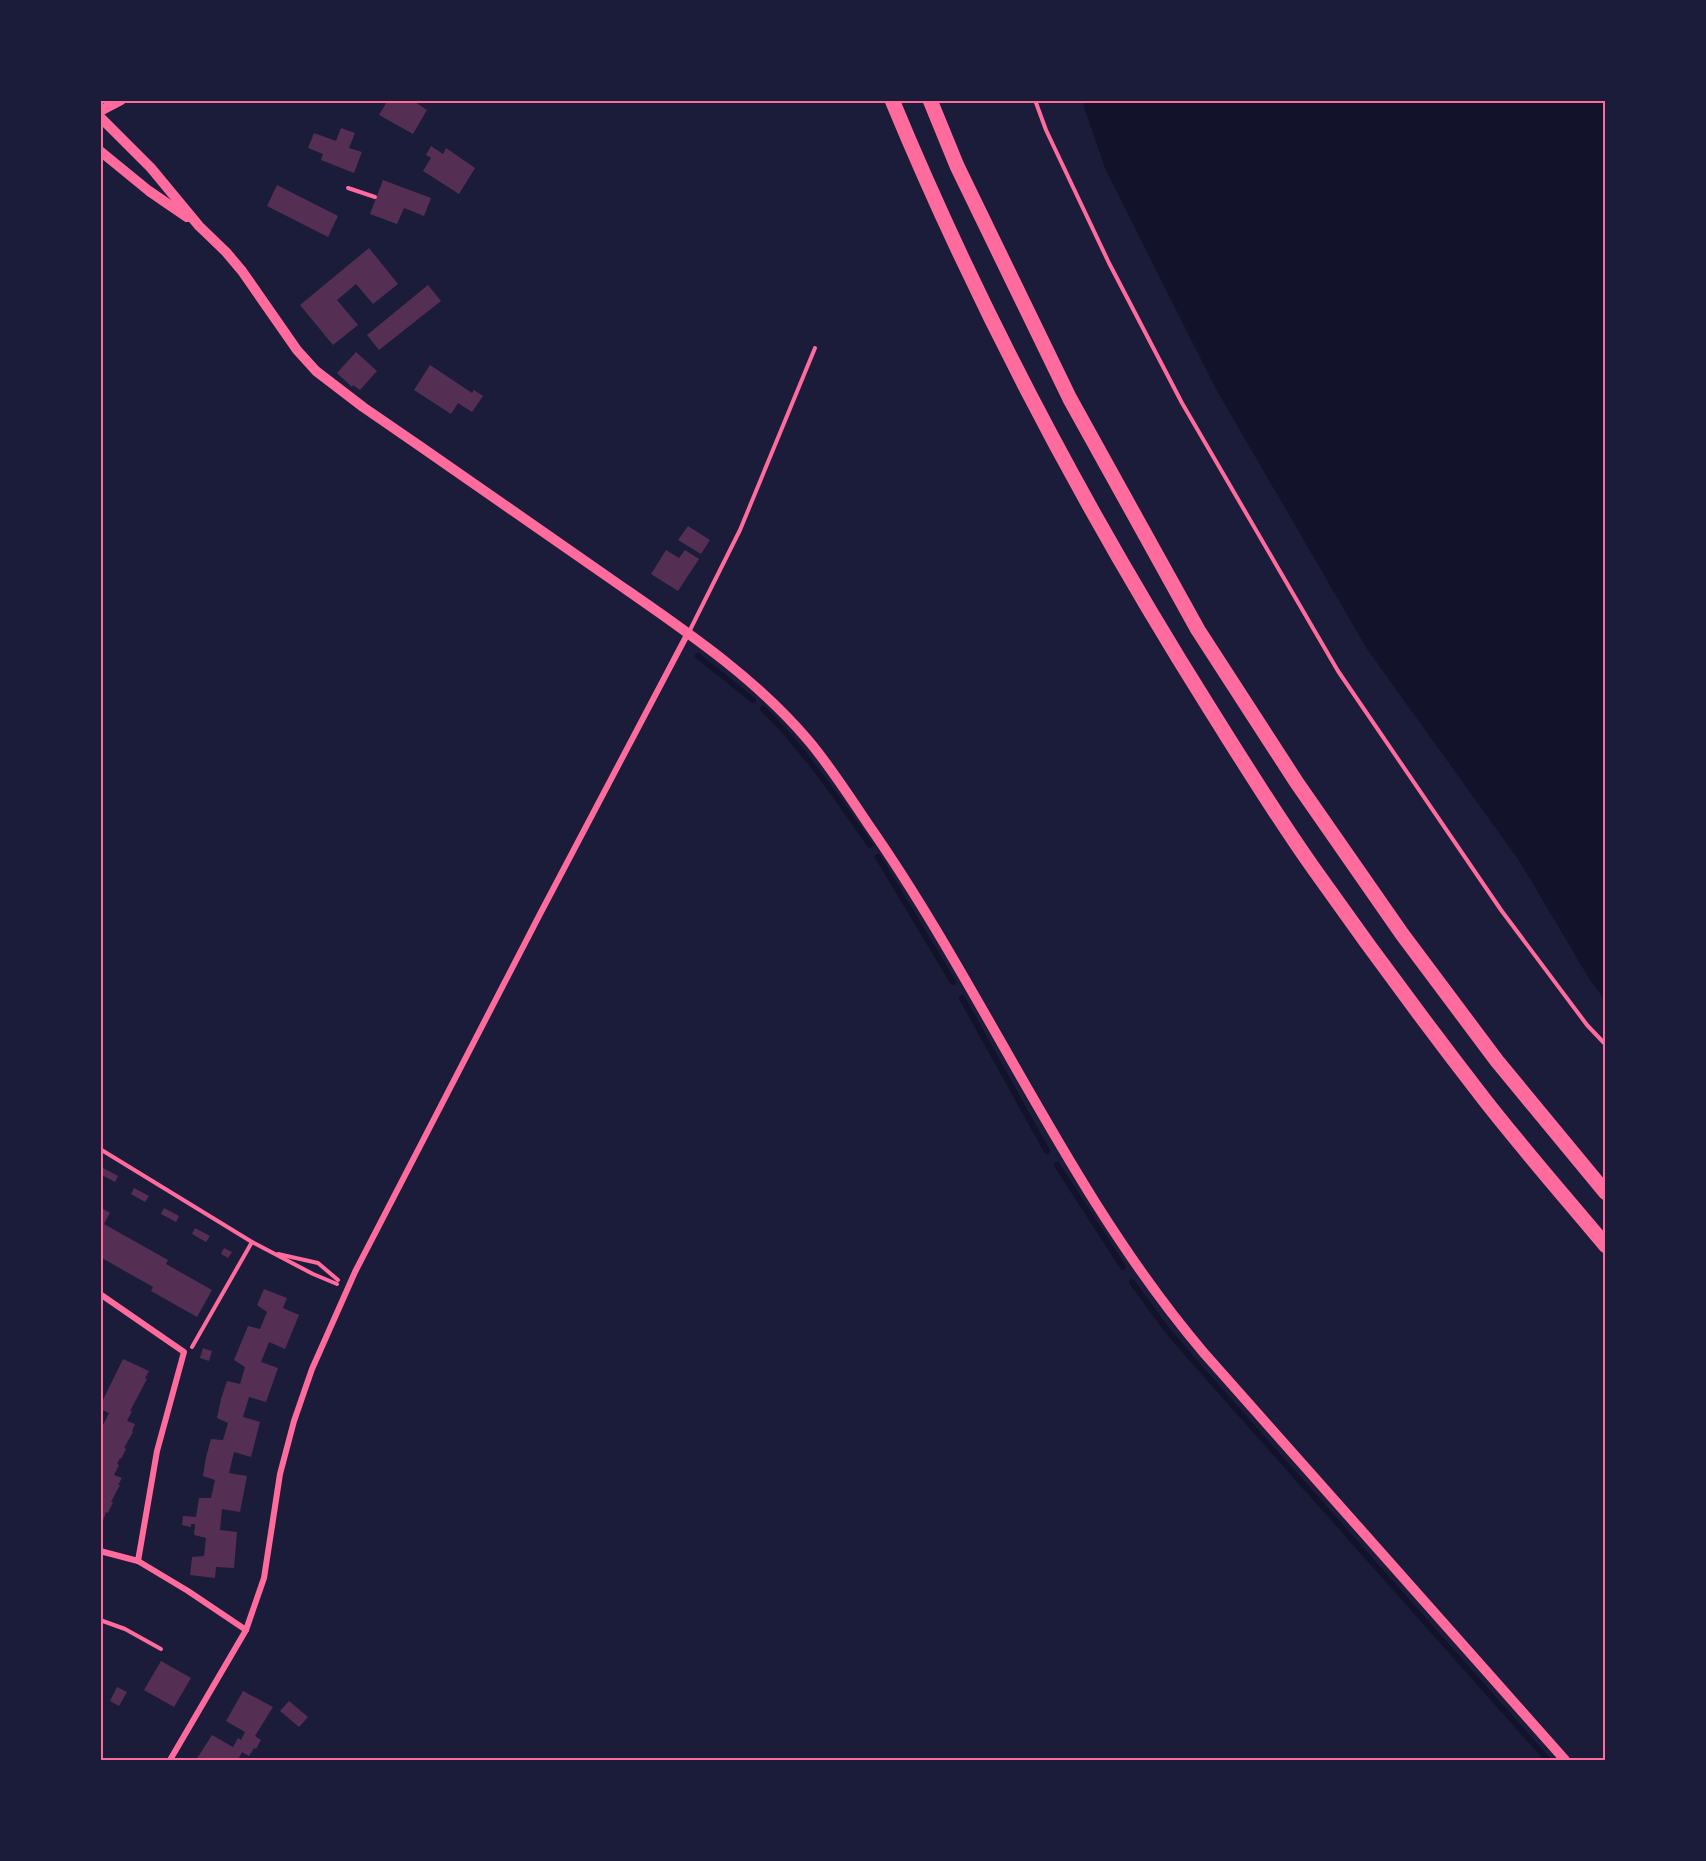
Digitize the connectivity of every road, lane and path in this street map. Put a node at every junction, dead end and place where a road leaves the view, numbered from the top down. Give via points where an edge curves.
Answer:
1 (121, 100) edge
2 (892, 100) edge
3 (930, 100) edge
4 (1035, 100) edge
5 (100, 111) edge
6 (100, 117) edge
7 (100, 151) edge
8 (348, 188) dead end
9 (375, 197) dead end
10 (200, 226) junction
11 (815, 348) dead end
12 (688, 633) junction
13 (1605, 1046) edge
14 (100, 1149) edge
15 (1605, 1193) edge
16 (252, 1242) junction
17 (1605, 1246) edge
18 (271, 1252) junction
19 (348, 1288) junction
20 (100, 1294) edge
21 (184, 1352) junction
22 (100, 1551) edge
23 (138, 1561) junction
24 (100, 1620) edge
25 (246, 1630) junction
26 (161, 1649) dead end
27 (170, 1761) edge
28 (1565, 1761) edge

1 - 5 street
2 - 17 highway via 928,186 1046,427 1174,652 1259,787 1368,945 1485,1101
3 - 15 highway via 957,166 1070,399 1198,630 1297,783 1402,934 1497,1061
4 - 13 path via 1109,263 1182,403 1338,671 1501,910
6 - 10 street via 151,168
7 - 10 street
8 - 9 path
10 - 12 street via 242,271 316,371
11 - 12 lane via 740,530
12 - 19 street
12 - 28 street via 767,696 837,779 914,892 1070,1162 1182,1327
14 - 16 path
16 - 18 path
16 - 21 path via 192,1347
18 - 19 path
18 - 19 path via 318,1263
19 - 25 street via 294,1421 280,1474 264,1578
20 - 21 street
21 - 23 street via 157,1451
22 - 23 street
23 - 25 street
24 - 26 path
25 - 27 street

